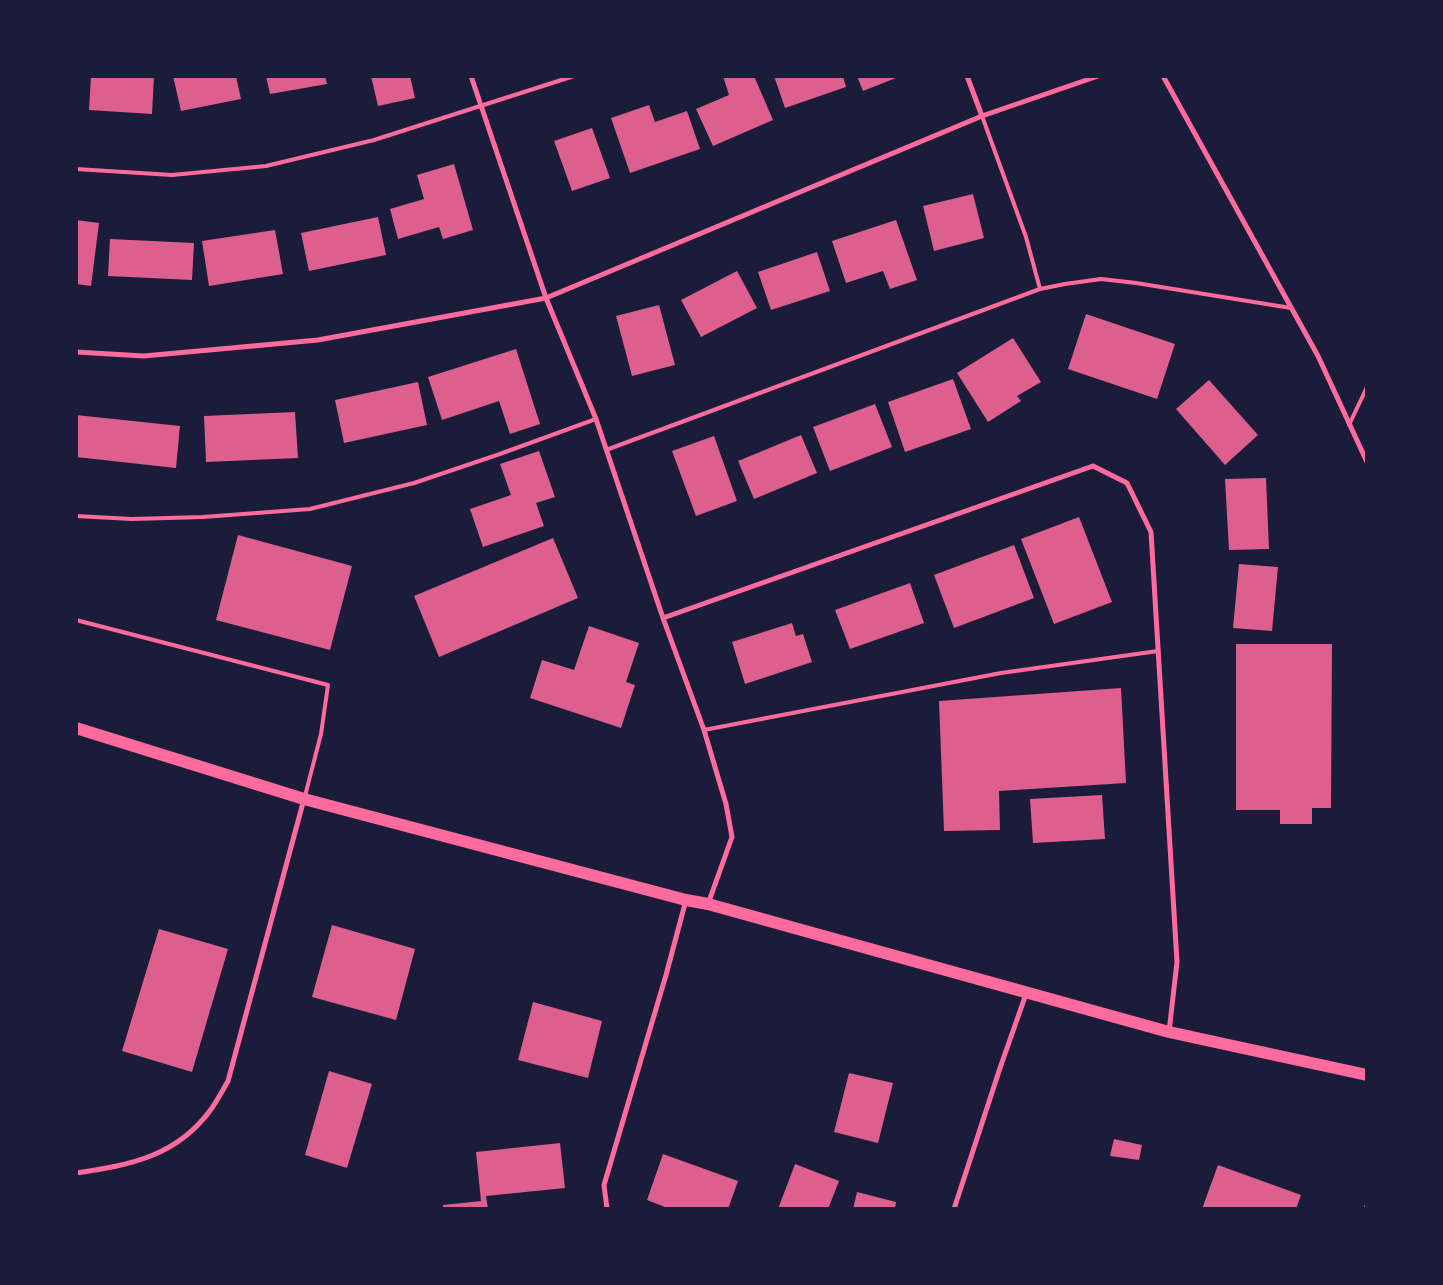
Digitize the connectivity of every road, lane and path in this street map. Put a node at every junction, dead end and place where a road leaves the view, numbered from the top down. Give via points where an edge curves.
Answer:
1 (471, 76) edge
2 (574, 76) edge
3 (967, 76) edge
4 (1098, 76) edge
5 (1163, 76) edge
6 (481, 106) junction
7 (982, 116) junction
8 (76, 169) edge
9 (1040, 289) junction
10 (546, 298) junction
11 (1291, 308) junction
12 (76, 352) edge
13 (1367, 387) edge
14 (596, 419) junction
15 (1349, 425) junction
16 (606, 450) junction
17 (1367, 462) edge
18 (76, 516) edge
19 (663, 618) junction
20 (76, 620) edge
21 (1158, 651) junction
22 (76, 728) edge
23 (704, 730) junction
24 (304, 799) junction
25 (686, 900) junction
26 (708, 904) junction
27 (1026, 993) junction
28 (1169, 1032) junction
29 (1367, 1075) edge
30 (76, 1173) edge
31 (608, 1209) edge
32 (954, 1209) edge

1 - 6 street
2 - 6 lane
3 - 7 street
4 - 7 street
5 - 11 street
6 - 8 lane via 374,140 266,166 172,175
6 - 10 street
7 - 9 lane via 1026,237
7 - 10 street
9 - 11 lane via 1101,279
9 - 16 lane
10 - 12 street via 318,340 144,356
10 - 14 street
11 - 15 street via 1318,356
13 - 15 lane
14 - 16 street
14 - 18 lane via 414,483 310,509 203,518
15 - 17 street
16 - 19 street
19 - 21 street via 1094,466 1127,483 1152,532
19 - 23 street
20 - 24 lane via 328,685
21 - 23 lane via 1000,673
21 - 28 street via 1177,962
22 - 24 main road
23 - 26 street via 726,804 732,837
24 - 25 main road
24 - 30 street via 228,1081 212,1108 196,1127 151,1158 115,1168
25 - 26 main road
25 - 31 street via 604,1185
26 - 27 main road
27 - 28 main road
27 - 32 street
28 - 29 main road

